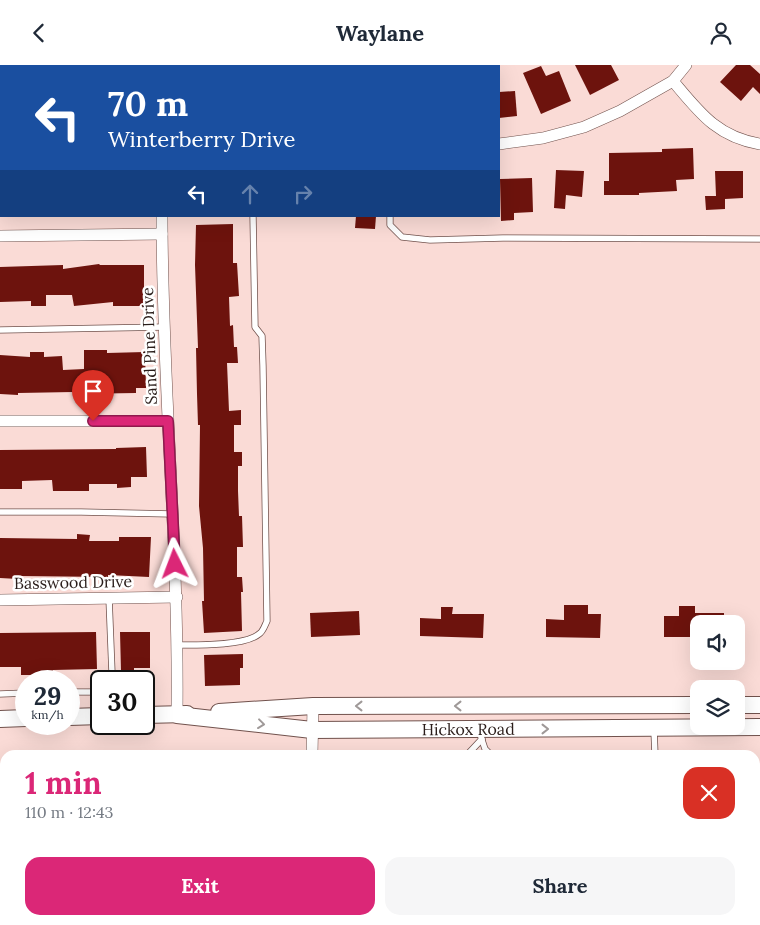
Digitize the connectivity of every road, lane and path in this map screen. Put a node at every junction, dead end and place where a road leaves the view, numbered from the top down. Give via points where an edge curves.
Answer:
1 (686, 65) edge
2 (673, 81) junction
3 (760, 144) edge
4 (500, 145) edge
5 (162, 217) edge
6 (253, 217) edge
7 (390, 217) edge
8 (162, 234) junction
9 (0, 236) edge
10 (760, 239) edge
11 (165, 327) junction
12 (0, 330) edge
13 (0, 421) edge
14 (168, 421) junction
15 (0, 512) edge
16 (172, 514) junction
17 (177, 597) junction
18 (109, 598) junction
19 (0, 600) edge
20 (178, 645) junction
21 (112, 670) edge
22 (15, 693) edge
23 (0, 694) edge
24 (619, 705) junction
25 (652, 705) junction
26 (690, 705) edge
27 (745, 705) edge
28 (760, 705) edge
29 (313, 706) junction
30 (155, 715) edge
31 (178, 715) junction
32 (15, 718) edge
33 (0, 719) edge
34 (760, 727) edge
35 (653, 728) junction
36 (312, 731) junction
37 (480, 734) junction
38 (312, 750) edge
39 (470, 750) edge
40 (486, 750) edge
41 (655, 750) edge

1 - 2 street
2 - 3 street via 700,114 718,129
2 - 4 street via 584,127
5 - 8 street, Sand Pine Drive
6 - 20 lane via 255,327 262,336 264,366 267,621 261,634 252,638 208,645
7 - 10 lane via 390,225 402,237 430,240
8 - 9 street
8 - 11 street, Sand Pine Drive
11 - 12 lane
11 - 14 street, Sand Pine Drive
13 - 14 street
14 - 16 street, Sand Pine Drive
15 - 16 lane
16 - 17 street, Sand Pine Drive
17 - 18 street, Basswood Drive
17 - 20 street, Sand Pine Drive
18 - 19 street, Basswood Drive
18 - 21 lane
20 - 31 street, Sand Pine Drive
22 - 23 lane
24 - 25 street, Hickox Road
24 -> 29 street, Hickox Road
24 - 37 street via 610,711 493,711 484,716
25 - 26 street, Hickox Road
25 - 35 street
27 - 28 street
29 - 31 street, Hickox Road
29 - 36 street
30 - 31 street, Hickox Road
31 -> 36 street, Hickox Road
32 - 33 street
34 - 35 street, Hickox Road
37 -> 35 street, Hickox Road
35 - 41 lane
36 - 37 street, Hickox Road
36 - 38 street
37 - 39 lane
37 - 40 lane

